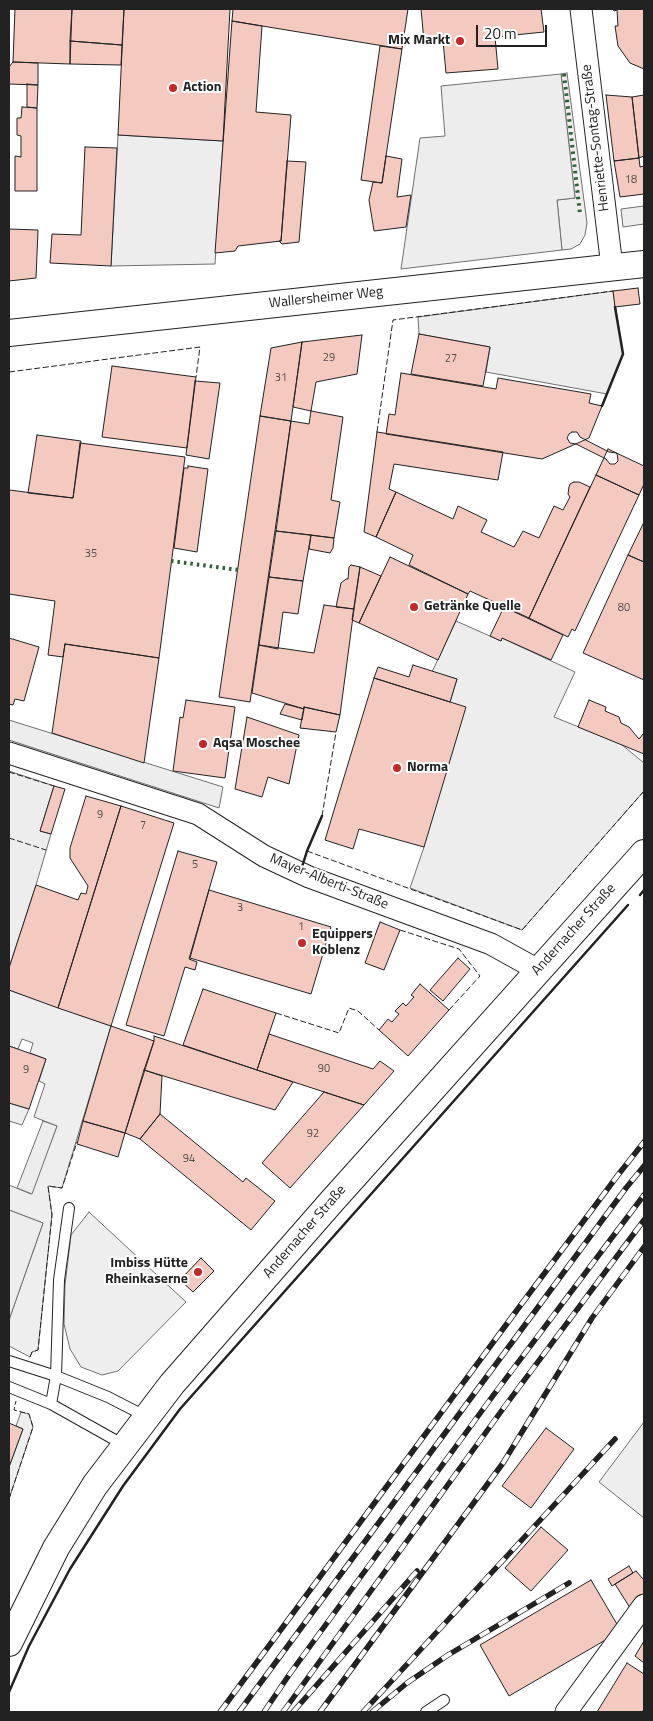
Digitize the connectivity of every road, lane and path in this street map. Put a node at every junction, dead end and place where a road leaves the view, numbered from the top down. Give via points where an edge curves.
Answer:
1 (581, 9) edge
2 (644, 264) edge
3 (612, 267) junction
4 (9, 333) edge
5 (9, 753) edge
6 (644, 853) edge
7 (538, 970) junction
8 (69, 1208) dead end
9 (9, 1361) edge
10 (56, 1376) junction
11 (9, 1387) edge
12 (51, 1404) junction
13 (147, 1417) junction
14 (125, 1446) junction
15 (644, 1606) edge
16 (9, 1644) edge
17 (444, 1700) dead end
18 (426, 1712) edge
19 (566, 1712) edge

1 - 3 street, Henriette-Sontag-Straße
2 - 3 street, Wallersheimer Weg
3 - 4 street, Wallersheimer Weg
5 - 7 street, Mayer-Alberti-Straße via 198,814 264,856 309,877 491,944
6 - 7 street, Andernacher Straße
7 - 13 street, Andernacher Straße via 238,1308
8 - 10 lane via 59,1280
9 - 10 lane
10 - 12 lane
10 - 13 lane
11 - 12 lane
12 - 14 lane
13 - 14 street, Andernacher Straße
14 - 16 street, Andernacher Straße via 56,1548
15 - 19 street
17 - 18 lane

